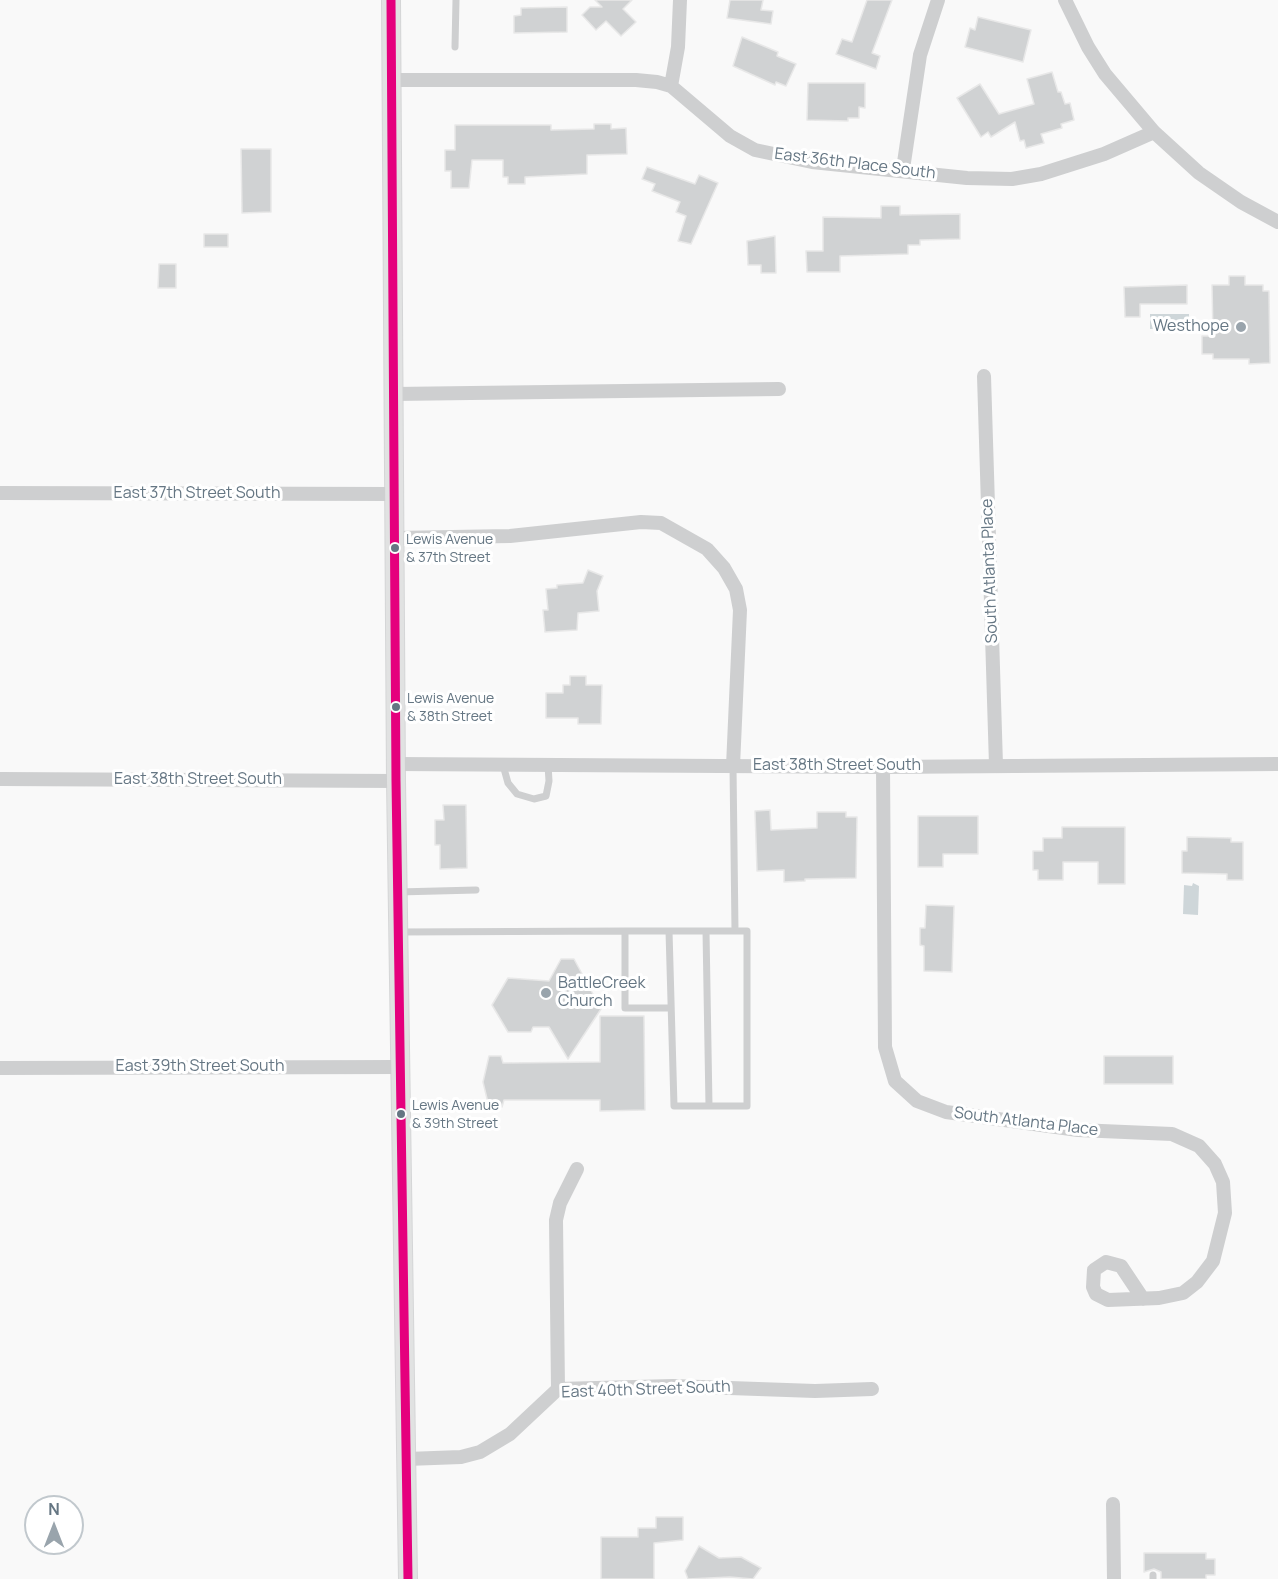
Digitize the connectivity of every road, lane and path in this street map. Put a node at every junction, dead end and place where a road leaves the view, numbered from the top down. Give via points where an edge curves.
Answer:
1 (391, 0) edge
2 (456, 0) edge
3 (680, 0) edge
4 (938, 0) edge
5 (1065, 0) edge
6 (455, 47) dead end
7 (390, 80) junction
8 (671, 86) junction
9 (1154, 132) junction
10 (903, 170) junction
11 (1278, 222) edge
12 (984, 376) dead end
13 (779, 389) dead end
14 (394, 394) junction
15 (0, 493) edge
16 (394, 495) junction
17 (395, 538) junction
18 (1278, 764) edge
19 (503, 765) junction
20 (548, 765) junction
21 (996, 765) junction
22 (733, 766) junction
23 (883, 767) junction
24 (396, 773) junction
25 (0, 778) edge
26 (476, 890) dead end
27 (398, 892) junction
28 (625, 931) junction
29 (669, 931) junction
30 (706, 931) junction
31 (735, 931) junction
32 (399, 932) junction
33 (671, 1008) junction
34 (400, 1067) junction
35 (0, 1068) edge
36 (709, 1106) junction
37 (577, 1169) dead end
38 (1143, 1299) dead end
39 (558, 1389) junction
40 (872, 1389) dead end
41 (407, 1459) junction
42 (1113, 1504) dead end
43 (408, 1579) edge
44 (1114, 1579) edge

1 - 7 main road
2 - 6 lane
3 - 8 street via 678,48
4 - 10 street via 920,55
5 - 9 street via 1100,65
7 - 8 street via 636,80
7 - 14 main road
8 - 10 street, East 36th Place South via 730,136 755,150 812,162
9 - 10 street, East 36th Place South via 1104,154 1012,179
9 - 11 street via 1199,173
12 - 21 street, South Atlanta Place
13 - 14 street
14 - 16 main road
15 - 16 street, East 37th Street South
16 - 17 main road
17 - 22 street via 510,536 641,522 661,524 707,549 736,589 740,610
17 - 24 main road
18 - 21 street, East 38th Street South
19 - 20 street, East 38th Street South
19 - 20 lane via 508,783 517,794 534,799 546,796
19 - 24 street, East 38th Street South
20 - 22 street, East 38th Street South
21 - 23 street, East 38th Street South
22 - 23 street, East 38th Street South
22 - 31 lane
23 - 38 street, South Atlanta Place via 885,1047 895,1081 917,1101 946,1112 1078,1130 1172,1134 1199,1146 1215,1164 1223,1182 1225,1214 1213,1261 1183,1293
24 - 25 street, East 38th Street South
24 - 27 main road
26 - 27 lane
27 - 32 main road
28 - 29 lane
28 - 32 lane
28 - 33 lane via 626,1008
29 - 30 lane
29 - 33 lane
30 - 31 lane
30 - 36 lane
31 - 36 lane via 747,931 747,1106
32 - 34 main road
33 - 36 lane via 674,1106
34 - 35 street, East 39th Street South
34 - 41 main road
37 - 39 street via 556,1220
39 - 40 street, East 40th Street South
39 - 41 street, East 40th Street South via 510,1434 480,1452 461,1457
41 - 43 main road
42 - 44 street

